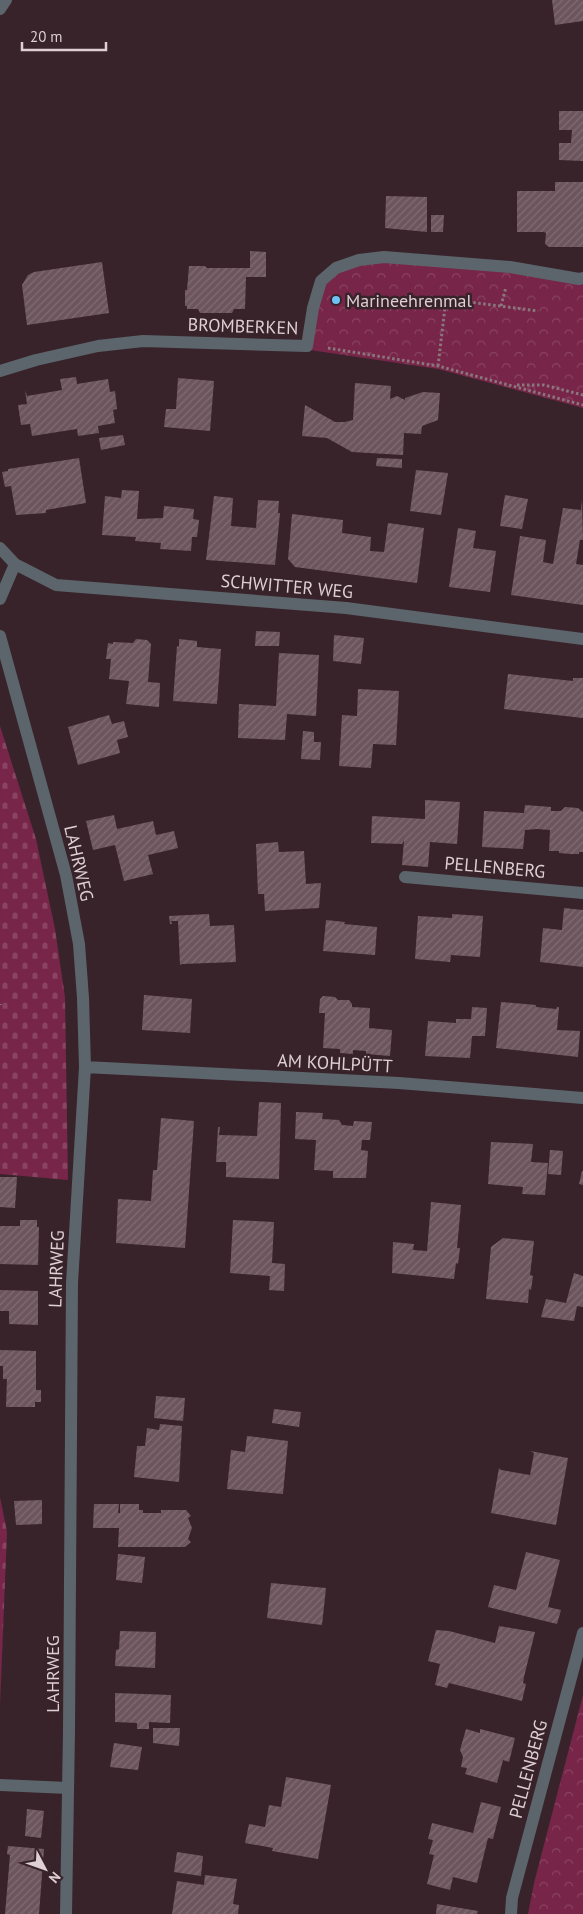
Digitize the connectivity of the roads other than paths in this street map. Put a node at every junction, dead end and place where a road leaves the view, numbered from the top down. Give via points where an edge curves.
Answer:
1 (6, 0) edge
2 (0, 9) edge
3 (581, 278) edge
4 (0, 371) edge
5 (0, 548) edge
6 (15, 564) junction
7 (0, 599) edge
8 (0, 636) edge
9 (583, 639) edge
10 (405, 877) dead end
11 (583, 893) edge
12 (85, 1067) junction
13 (583, 1098) edge
14 (583, 1633) edge
15 (0, 1785) edge
16 (68, 1788) junction
17 (66, 1914) edge
18 (511, 1914) edge

1 - 2 street
3 - 4 street, BROMBERKEN via 500,266 384,257 359,260 336,268 321,281 307,346 144,341 98,346
5 - 6 street, SCHWITTER WEG
6 - 7 street
6 - 9 street, SCHWITTER WEG via 56,585 346,608
8 - 12 street, LAHRWEG via 66,875 79,944
10 - 11 street, PELLENBERG
12 - 13 street, AM KOHLPÜTT via 399,1083
12 - 16 street, LAHRWEG via 72,1283
14 - 18 street, PELLENBERG via 512,1898
15 - 16 street
16 - 17 street, LAHRWEG

